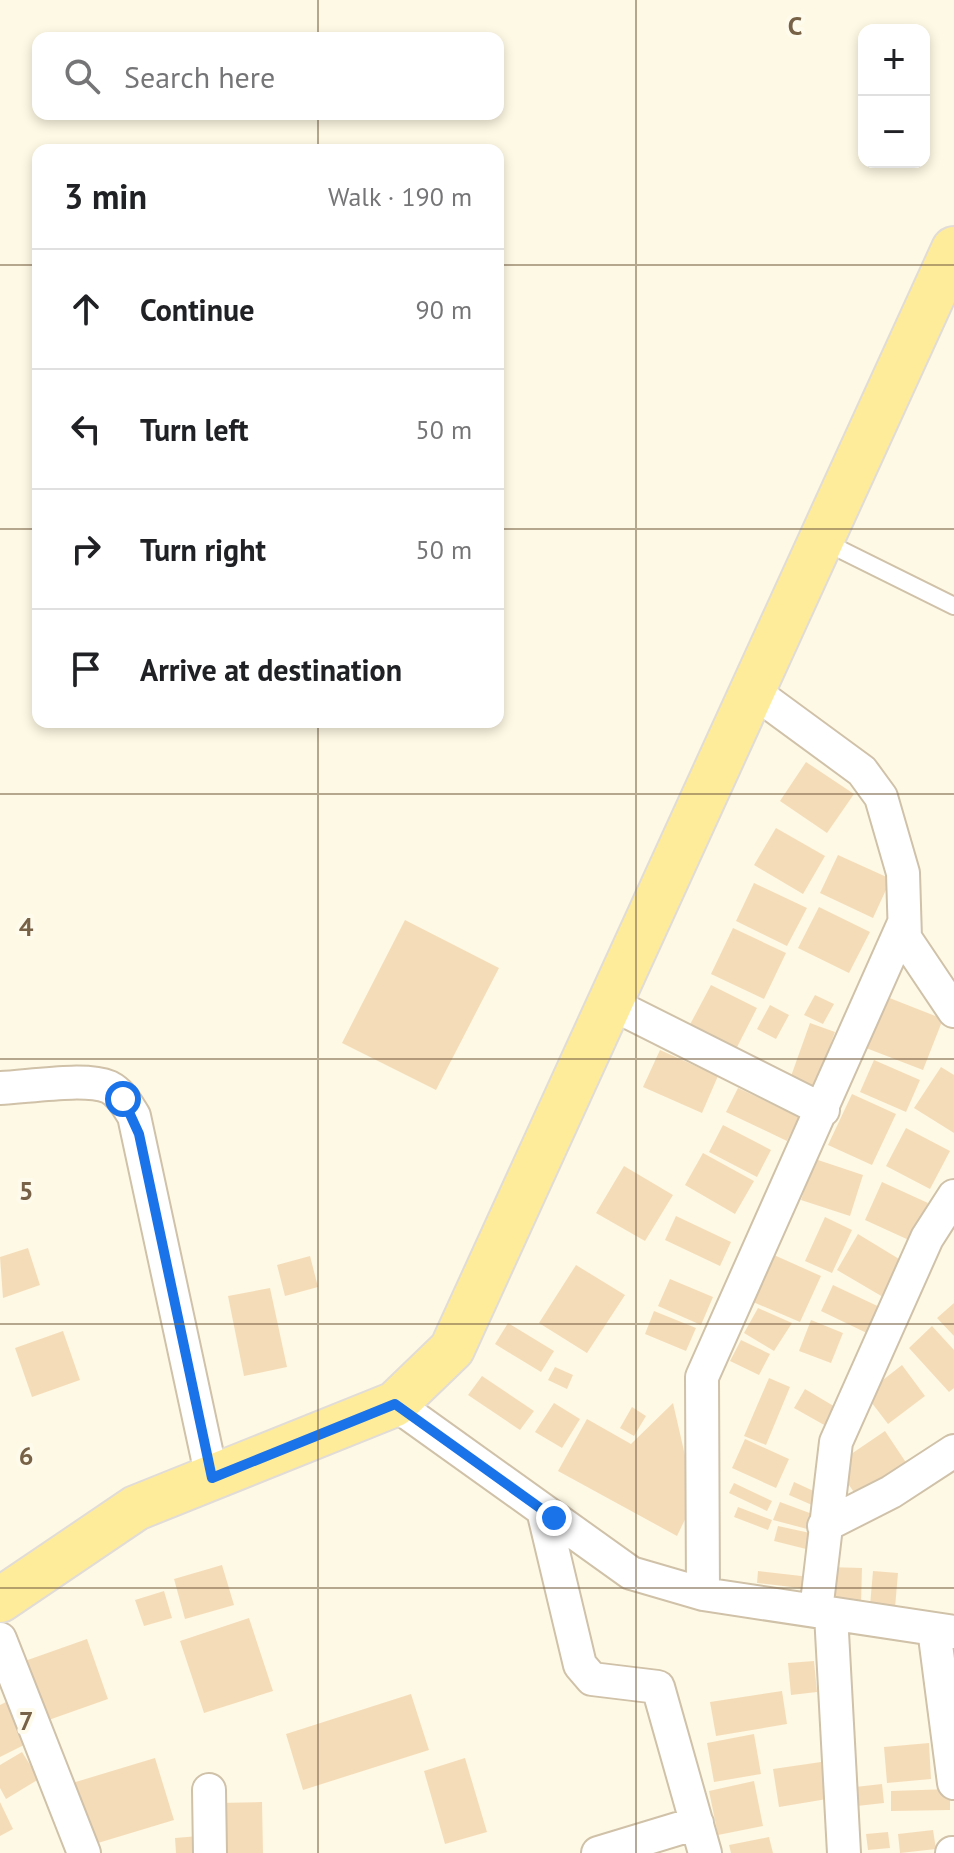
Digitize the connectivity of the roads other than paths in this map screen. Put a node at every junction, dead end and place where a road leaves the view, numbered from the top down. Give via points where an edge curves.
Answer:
1 (954, 249) edge
2 (821, 540) junction
3 (954, 606) edge
4 (753, 691) junction
5 (903, 925) junction
6 (610, 1003) junction
7 (954, 1011) edge
8 (0, 1088) edge
9 (823, 1110) junction
10 (954, 1196) edge
11 (395, 1404) junction
12 (954, 1451) edge
13 (212, 1478) junction
14 (543, 1510) junction
15 (824, 1526) junction
16 (703, 1594) junction
17 (0, 1600) edge
18 (824, 1613) junction
19 (944, 1631) edge
20 (0, 1639) edge
21 (954, 1783) edge
22 (209, 1790) dead end
23 (701, 1838) edge
24 (84, 1853) edge
25 (210, 1853) edge
26 (598, 1853) edge
27 (844, 1853) edge

1 - 2 main road
2 - 3 lane
2 - 4 main road
4 - 5 street via 874,784 903,873
4 - 6 main road
5 - 7 street via 909,946
5 - 9 street
6 - 9 street
6 - 11 main road via 452,1349
8 - 13 street via 108,1087 134,1116
9 - 16 street via 702,1377
10 - 15 street via 927,1238 836,1442
11 - 13 main road
11 - 14 street
12 - 15 street via 891,1492
13 - 17 main road via 136,1508
14 - 16 street via 631,1573
14 - 23 street via 580,1665 592,1679 658,1687
15 - 18 street
16 - 18 street
18 - 19 street
18 - 27 street
19 - 21 street
20 - 24 street
22 - 25 street
23 - 26 street

